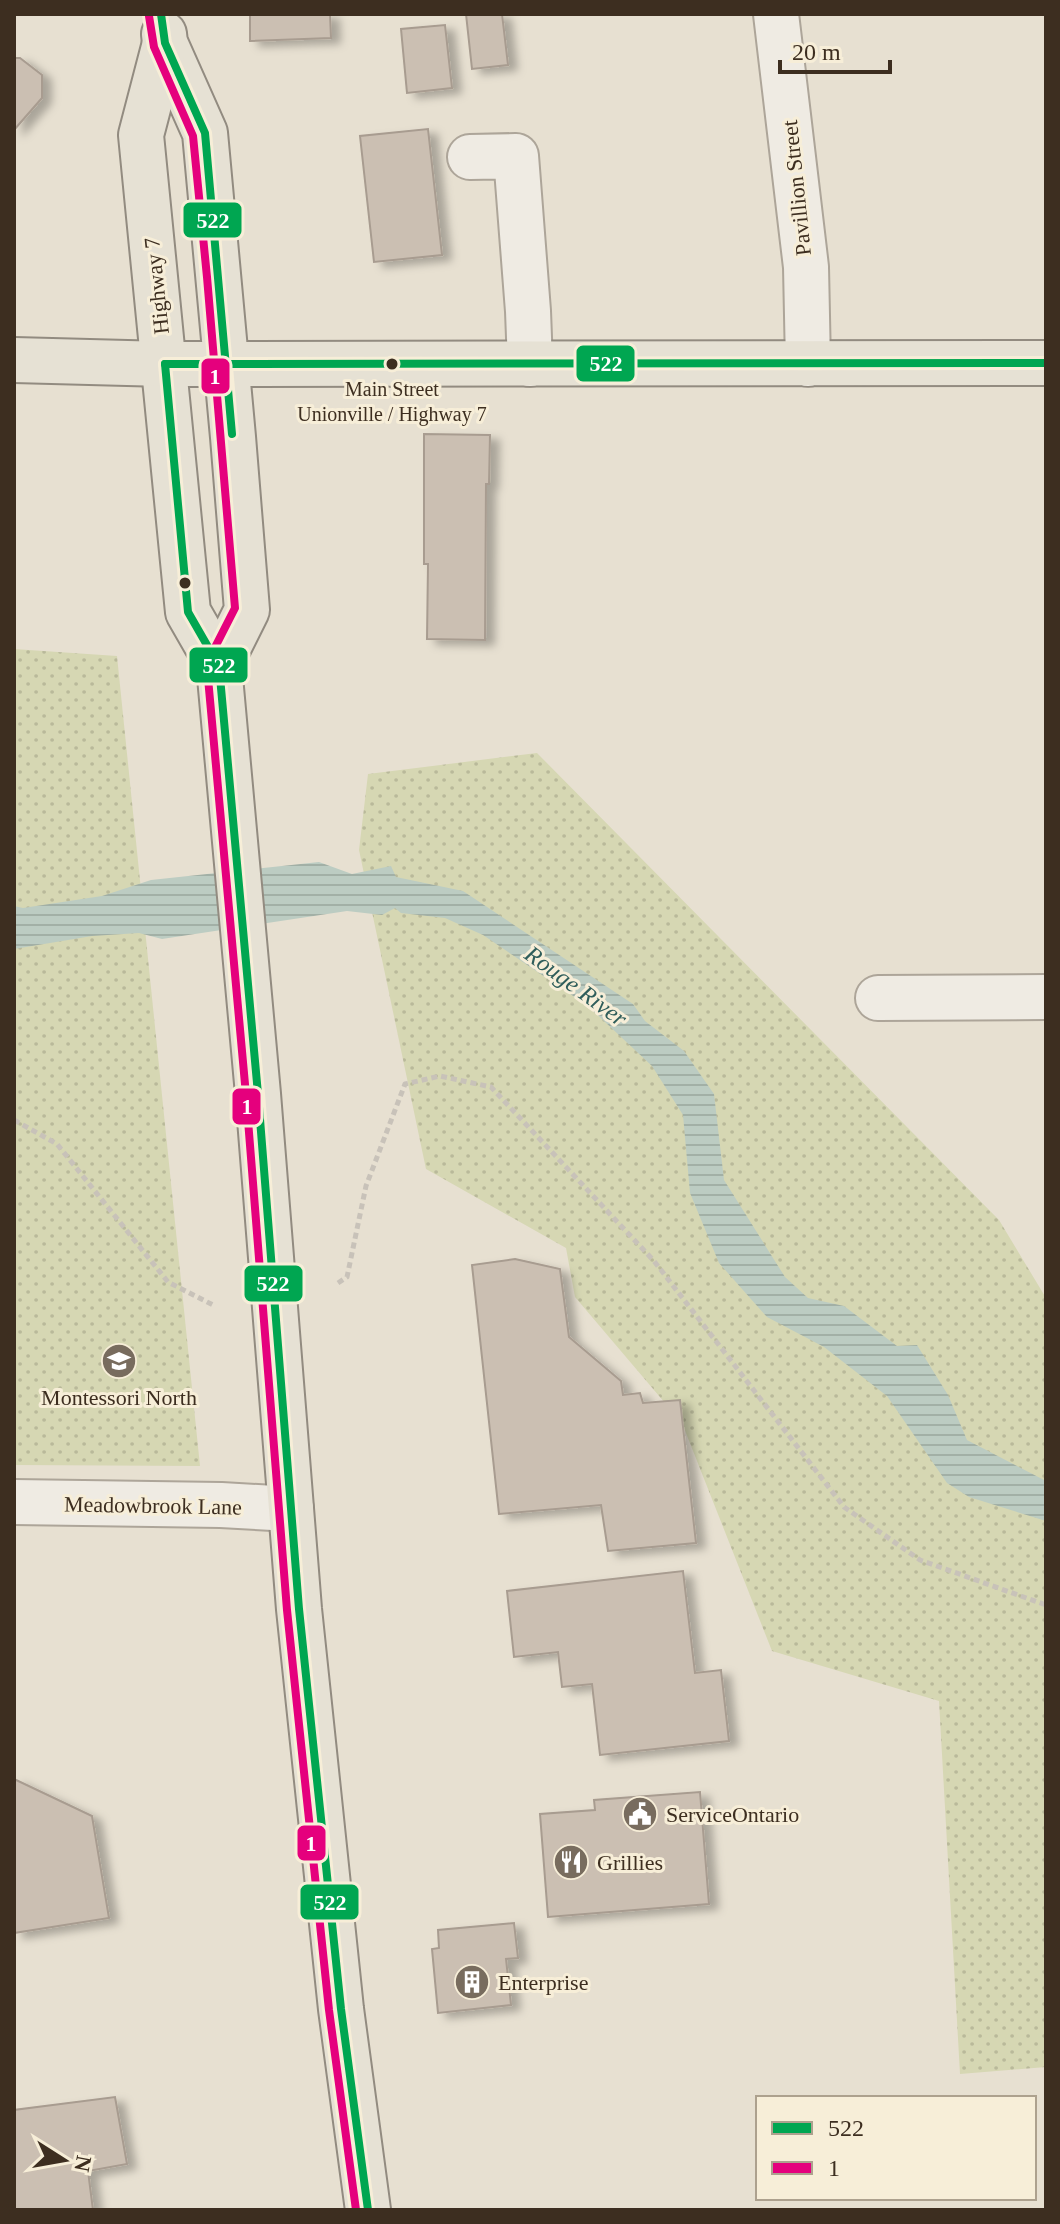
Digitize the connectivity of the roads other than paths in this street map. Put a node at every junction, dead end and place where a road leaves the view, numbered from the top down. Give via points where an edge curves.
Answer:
1 (776, 14) edge
2 (163, 28) edge
3 (470, 157) dead end
4 (14, 360) edge
5 (1046, 363) edge
6 (165, 364) junction
7 (225, 364) junction
8 (530, 364) junction
9 (808, 364) junction
10 (219, 666) junction
11 (1046, 997) edge
12 (878, 998) dead end
13 (14, 1502) edge
14 (291, 1509) junction
15 (368, 2210) edge

1 - 9 street, Pavillion Street via 806,267
2 - 6 main road, Highway 7 via 141,135
2 - 7 main road, Highway 7 via 205,133
3 - 8 street via 516,156
4 - 6 main road
5 - 9 main road
6 - 7 main road
6 - 10 main road, Highway 7 via 188,612
7 - 8 main road
7 - 10 main road, Highway 7 via 247,610
8 - 9 main road
10 - 14 main road, Highway 7
11 - 12 street
13 - 14 street, Meadowbrook Lane
14 - 15 main road, Highway 7 via 331,1916

